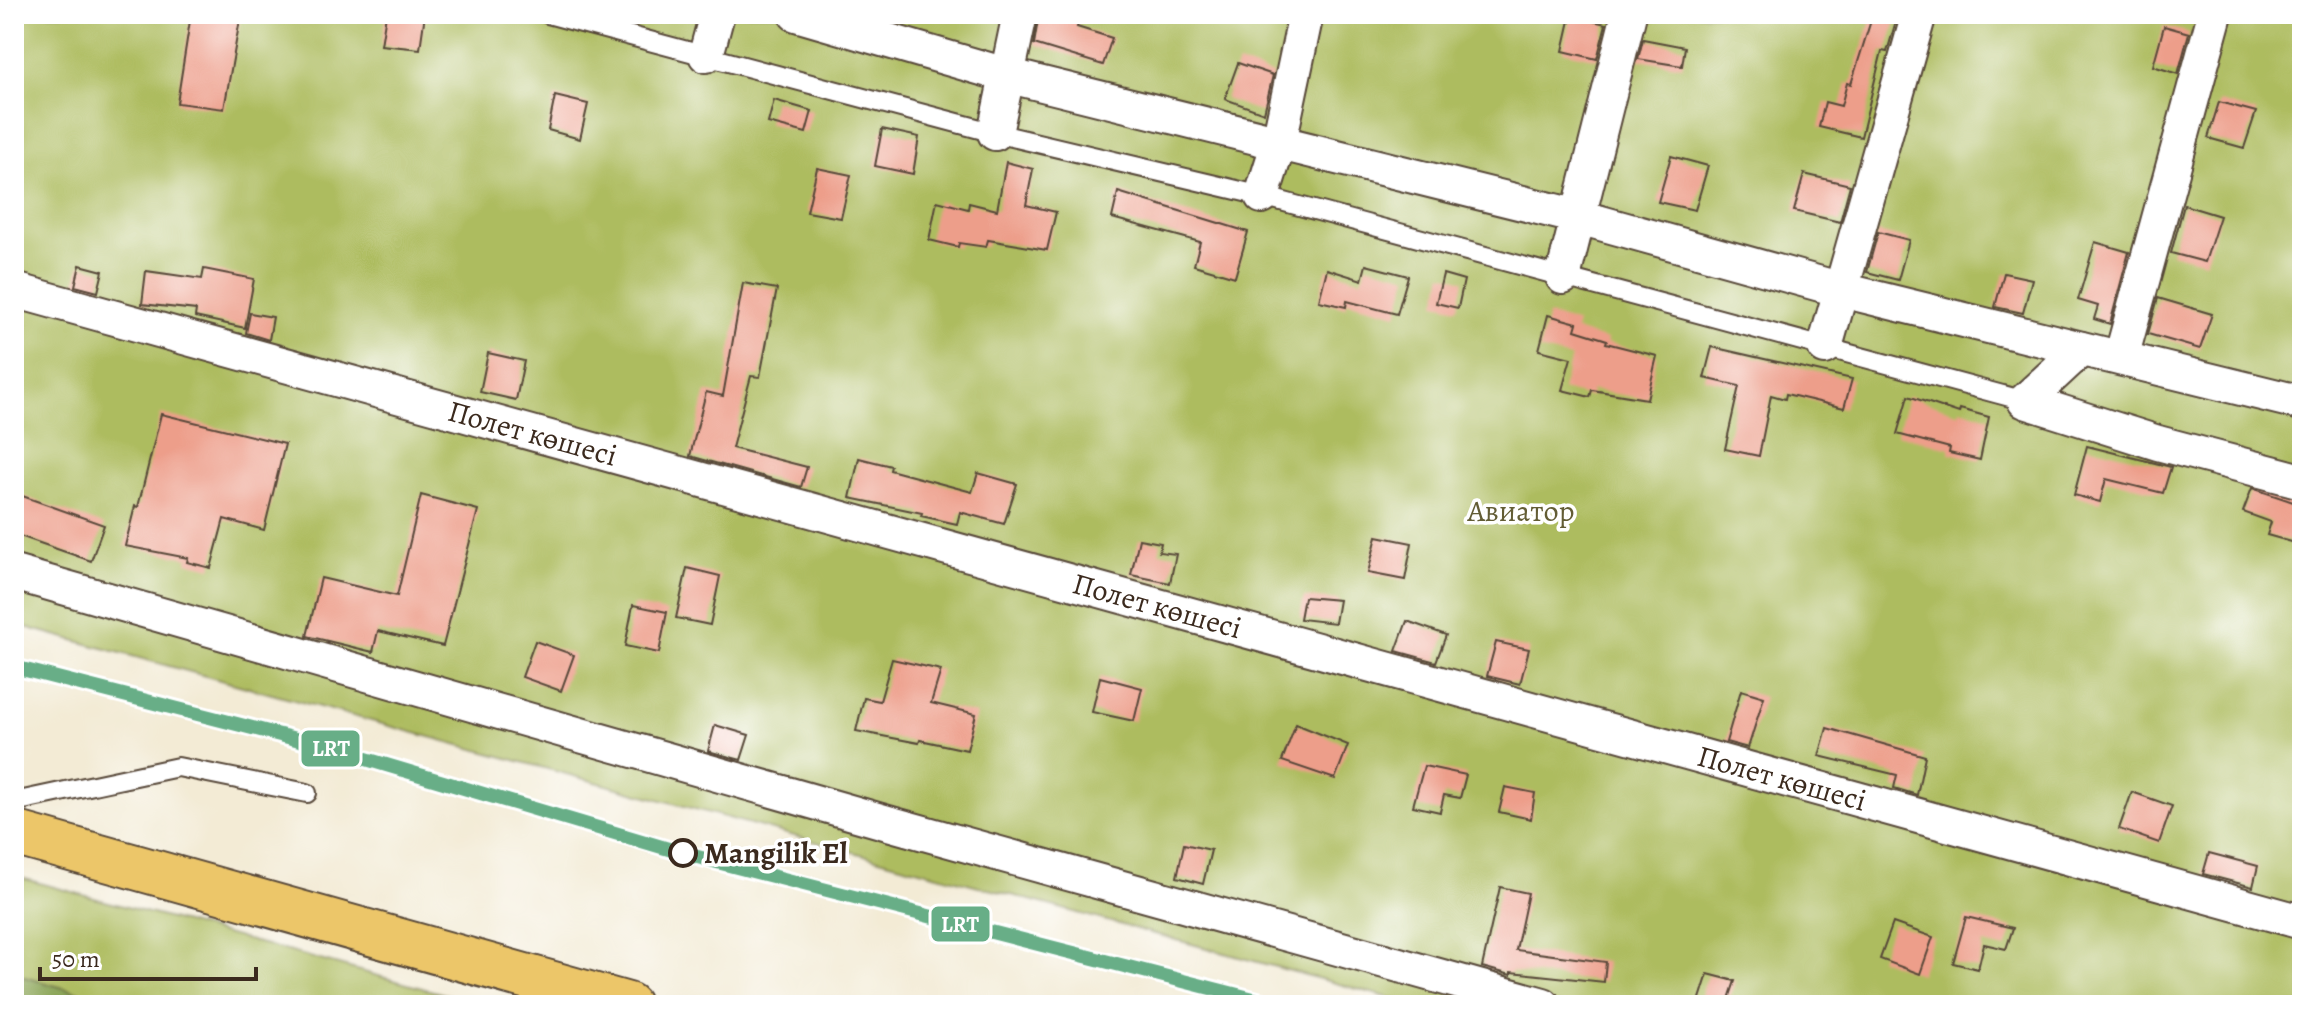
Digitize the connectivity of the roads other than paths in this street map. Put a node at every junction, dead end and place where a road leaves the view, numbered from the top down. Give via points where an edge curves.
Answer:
1 (548, 14) edge
2 (717, 14) edge
3 (796, 14) edge
4 (1020, 14) edge
5 (1306, 14) edge
6 (1629, 14) edge
7 (1919, 14) edge
8 (2215, 14) edge
9 (706, 55) junction
10 (1006, 75) junction
11 (995, 133) junction
12 (1279, 142) junction
13 (1262, 196) junction
14 (1579, 217) junction
15 (1563, 277) junction
16 (14, 290) edge
17 (1842, 290) junction
18 (1825, 347) junction
19 (2081, 349) junction
20 (2121, 358) junction
21 (2025, 401) junction
22 (2302, 403) edge
23 (2298, 477) edge
24 (14, 573) edge
25 (307, 793) dead end
26 (14, 802) edge
27 (14, 833) edge
28 (2302, 922) edge
29 (628, 1005) edge
30 (1543, 1005) edge

1 - 9 lane
2 - 9 street
3 - 10 street
4 - 10 street
5 - 12 street
6 - 14 street
7 - 17 street
8 - 20 street
9 - 11 lane
10 - 11 street
10 - 12 street
11 - 13 lane
12 - 13 street
12 - 14 street
13 - 15 lane
14 - 15 street
14 - 17 street
15 - 18 lane
16 - 28 street, Полет көшесі
17 - 18 street
17 - 19 street
18 - 21 lane
19 - 20 street
19 - 21 street
20 - 22 street
21 - 23 street via 2158,443
24 - 30 street
25 - 26 lane via 178,767
27 - 29 main road

